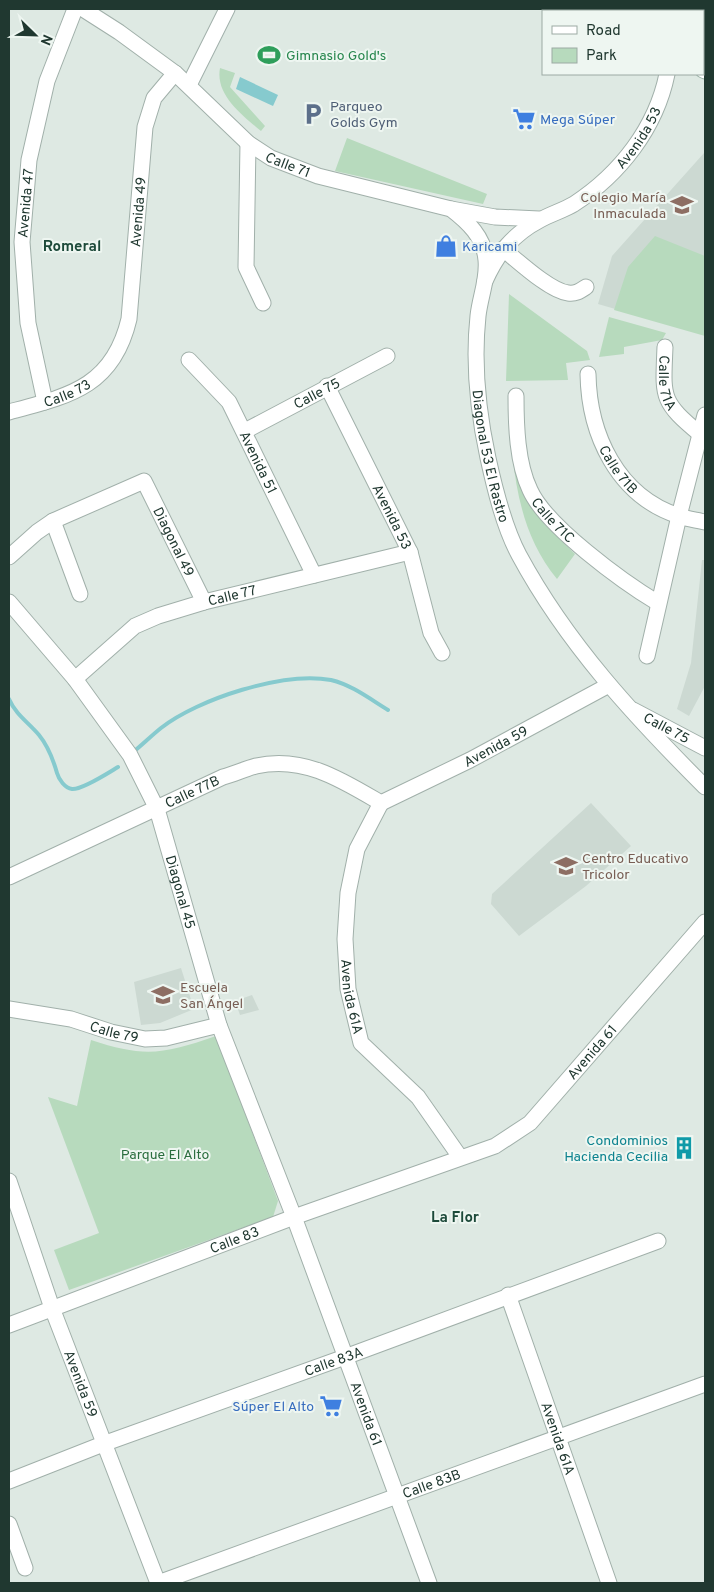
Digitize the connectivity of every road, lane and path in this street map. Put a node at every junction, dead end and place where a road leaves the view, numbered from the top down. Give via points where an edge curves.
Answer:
1 (75, 9) edge
2 (83, 9) edge
3 (227, 9) edge
4 (175, 73) junction
5 (667, 75) edge
6 (189, 85) junction
7 (248, 143) junction
8 (451, 209) junction
9 (541, 219) junction
10 (503, 249) junction
11 (485, 281) junction
12 (586, 287) dead end
13 (263, 303) dead end
14 (666, 347) dead end
15 (387, 356) dead end
16 (116, 358) joint
17 (189, 360) dead end
18 (588, 374) dead end
19 (327, 386) junction
20 (516, 396) dead end
21 (45, 402) junction
22 (9, 412) edge
23 (705, 415) edge
24 (246, 431) junction
25 (700, 434) junction
26 (679, 516) junction
27 (53, 521) junction
28 (705, 522) edge
29 (410, 552) junction
30 (9, 556) edge
31 (314, 575) junction
32 (80, 594) dead end
33 (9, 602) edge
34 (204, 602) junction
35 (658, 603) junction
36 (442, 653) dead end
37 (647, 656) dead end
38 (75, 679) junction
39 (609, 685) junction
40 (627, 706) junction
41 (705, 748) edge
42 (705, 787) edge
43 (381, 803) junction
44 (157, 809) junction
45 (9, 877) edge
46 (705, 922) edge
47 (9, 1009) edge
48 (219, 1024) junction
49 (460, 1157) junction
50 (9, 1181) edge
51 (294, 1217) junction
52 (658, 1241) dead end
53 (508, 1296) junction
54 (52, 1308) junction
55 (9, 1325) edge
56 (345, 1358) junction
57 (705, 1384) edge
58 (558, 1437) junction
59 (103, 1444) junction
60 (9, 1481) edge
61 (396, 1496) junction
62 (9, 1524) edge
63 (26, 1568) dead end
64 (158, 1583) edge
65 (429, 1583) edge
66 (609, 1583) edge

1 - 21 street, Avenida 47 via 47,81 29,160 22,242 28,323
2 - 4 street, Calle 71
3 - 6 street
4 - 6 street, Calle 71
4 - 16 street, Avenida 49 via 154,98 145,127 129,319
5 - 9 street, Avenida 53 via 645,132 625,160 601,185 572,205
6 - 7 street, Calle 71
7 - 8 street, Calle 71 via 293,168
7 - 13 street via 246,267
8 - 9 street, Calle 71 via 496,217
8 - 11 street via 468,222 480,239 486,260
9 - 10 street, Diagonal 53 El Rastro via 514,237
10 - 11 street, Diagonal 53 El Rastro
10 - 12 street via 557,289 578,293
11 - 39 street, Diagonal 53 El Rastro via 478,316 478,402 488,460 502,511 518,554 554,612
14 - 25 street, Calle 71A via 663,388 666,400 676,414
15 - 19 street, Calle 75
16 - 21 street, Calle 73 via 86,384
17 - 24 street, Avenida 51 via 229,402
18 - 26 street, Calle 71B via 592,419 610,460 640,494
19 - 24 street, Calle 75
19 - 29 street, Avenida 53
20 - 35 street, Calle 71C via 516,435 530,490 567,535 636,590
21 - 22 street, Calle 73
23 - 25 street
24 - 31 street, Avenida 51
25 - 26 street
26 - 28 street, Calle 71B
26 - 35 street
27 - 30 street
27 - 32 street
27 - 34 street, Diagonal 49 via 144,481
29 - 31 street, Calle 77
29 - 36 street, Avenida 53 via 431,633
31 - 34 street, Calle 77
33 - 38 street, Diagonal 45
34 - 38 street, Calle 77 via 135,626
35 - 37 street
38 - 44 street, Diagonal 45 via 130,755
39 - 40 street, Diagonal 53 El Rastro
39 - 43 street, Avenida 59 via 470,760
40 - 41 street, Calle 75
40 - 42 street, Diagonal 53 El Rastro
43 - 44 street, Calle 77B via 319,769 287,763 256,766
43 - 49 street, Avenida 61A via 357,849 348,893 345,939 348,989 361,1044 418,1097
44 - 45 street, Calle 77B
44 - 48 street, Diagonal 45
46 - 49 street, Avenida 61 via 530,1123 495,1146
47 - 48 street, Calle 79 via 71,1019 145,1040
48 - 51 street, Diagonal 45
49 - 51 street, Calle 83
50 - 54 street, Avenida 59
51 - 54 street, Calle 83
51 - 56 street, Avenida 61
52 - 53 street, Calle 83A
53 - 56 street, Calle 83A
53 - 58 street, Avenida 61A
54 - 55 street, Calle 83
54 - 59 street, Avenida 59
56 - 59 street, Calle 83A
56 - 61 street, Avenida 61
57 - 58 street, Calle 83B
58 - 61 street, Calle 83B
58 - 66 street, Avenida 61A
59 - 60 street, Calle 83A
59 - 64 street, Avenida 59
61 - 64 street, Calle 83B
61 - 65 street, Avenida 61
62 - 63 street

